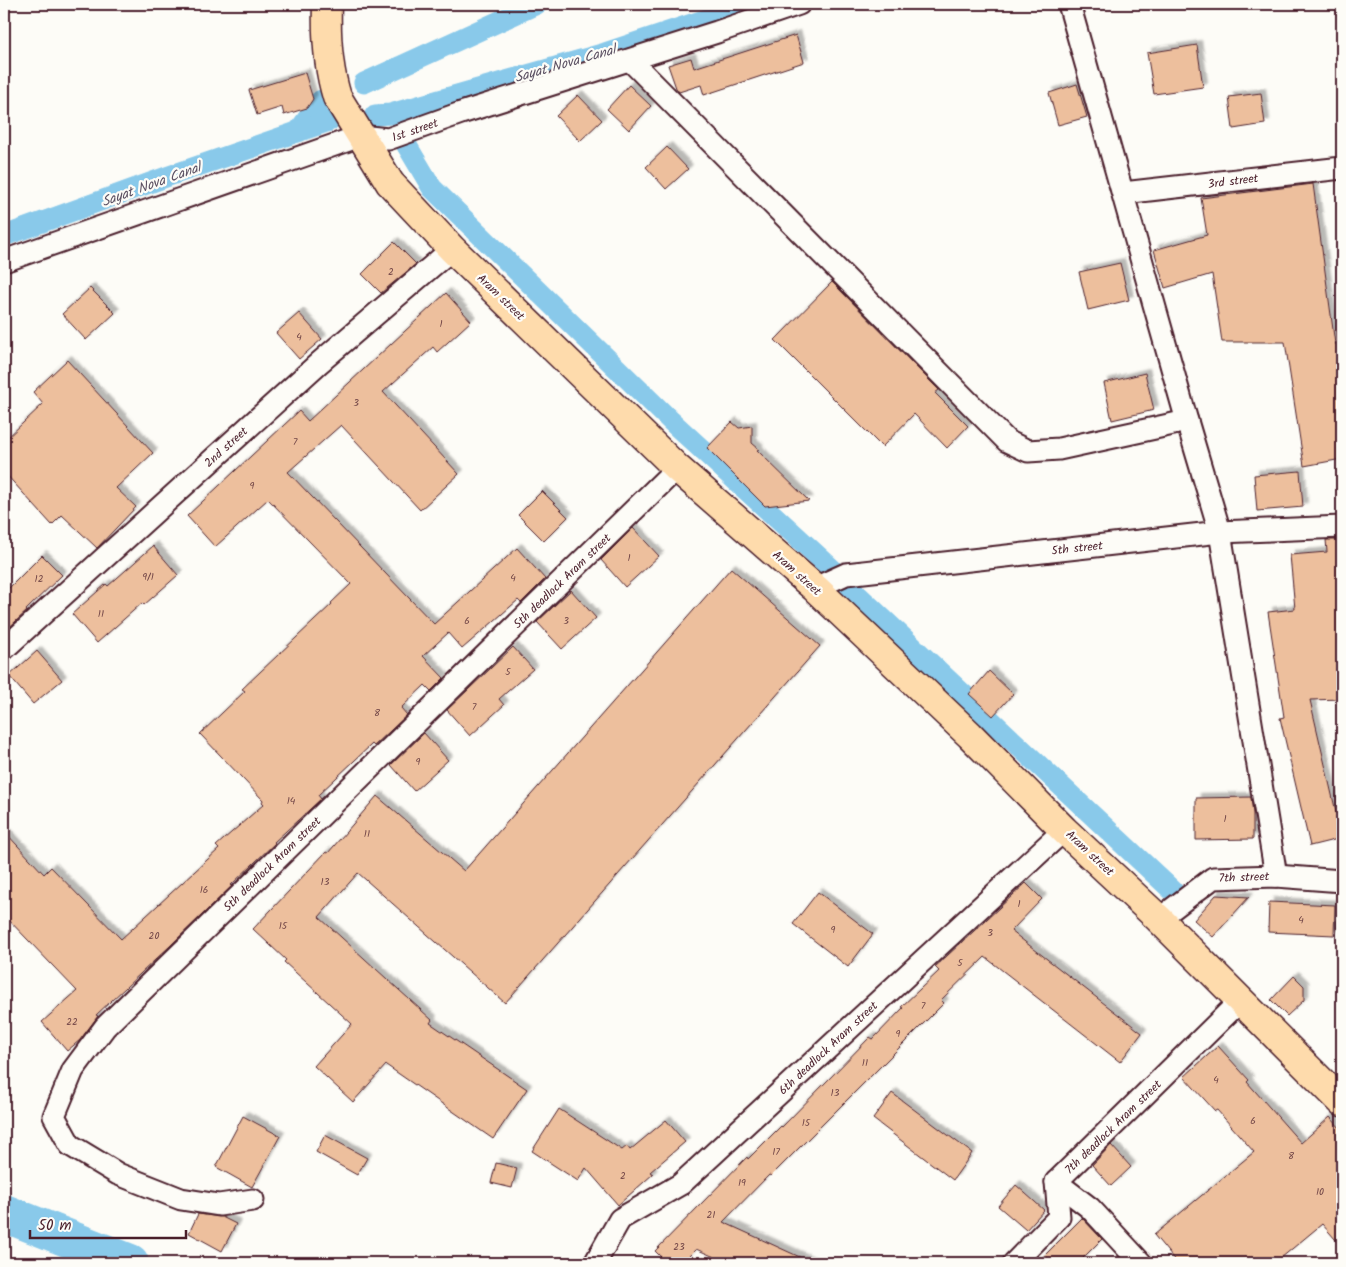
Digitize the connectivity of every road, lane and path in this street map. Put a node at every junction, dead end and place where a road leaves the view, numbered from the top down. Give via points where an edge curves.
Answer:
1 (327, 4) edge
2 (799, 4) edge
3 (1069, 4) edge
4 (630, 60) junction
5 (360, 136) junction
6 (1342, 168) edge
7 (1123, 193) junction
8 (452, 249) junction
9 (4, 261) edge
10 (1187, 421) junction
11 (677, 468) junction
12 (1342, 527) edge
13 (1220, 532) junction
14 (815, 588) junction
15 (4, 649) edge
16 (1064, 830) junction
17 (1276, 876) junction
18 (1342, 881) edge
19 (1159, 919) junction
20 (1240, 1002) junction
21 (1342, 1102) edge
22 (1056, 1182) junction
23 (252, 1200) dead end
24 (595, 1263) edge
25 (1014, 1263) edge
26 (1141, 1263) edge

1 - 5 main road, Aram street via 332,82 336,97
2 - 4 street, 1st street
3 - 7 street
4 - 5 street, 1st street via 461,113 388,140
4 - 10 street via 1007,440 1028,451 1059,448
5 - 8 main road, Aram street via 390,182
5 - 9 street, 1st street
6 - 7 street, 3rd street
7 - 10 street
8 - 11 main road, Aram street
8 - 15 street, 2nd street via 319,363
10 - 13 street
11 - 14 main road, Aram street
11 - 23 street, 5th deadlock Aram street via 104,1027 73,1070 54,1116 70,1145 118,1174 182,1199 219,1205
12 - 13 street, 5th street
13 - 14 street, 5th street via 846,574
13 - 17 street
14 - 16 main road, Aram street via 970,735
16 - 19 main road, Aram street
16 - 24 street, 6th deadlock Aram street via 681,1184 620,1219
17 - 18 street, 7th street
17 - 19 street, 7th street via 1212,878
19 - 20 main road, Aram street
20 - 21 main road, Aram street
20 - 22 street, 7th deadlock Aram street
22 - 25 street, 7th deadlock Aram street via 1059,1217
22 - 26 street via 1090,1208

